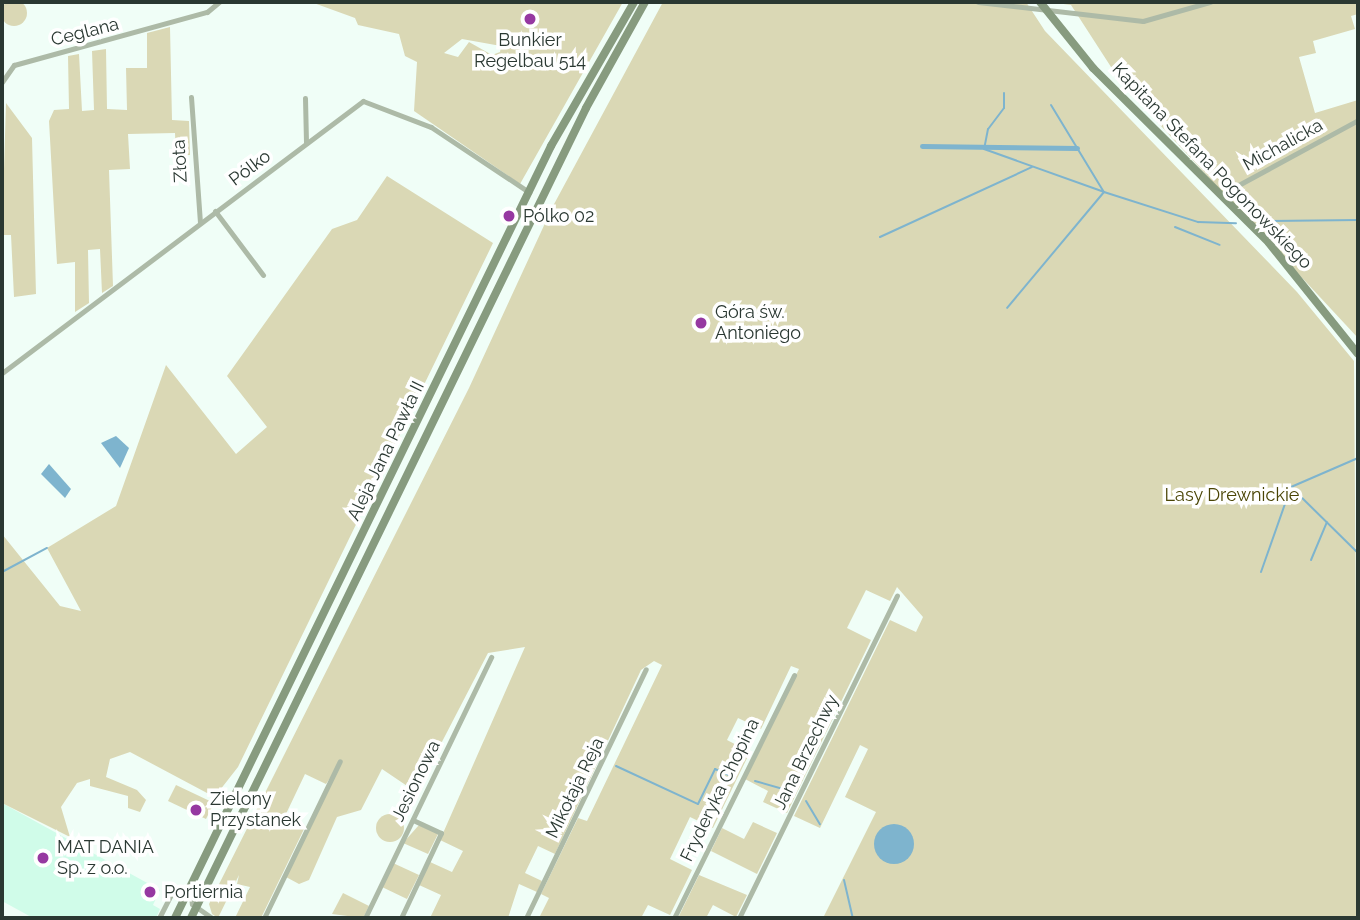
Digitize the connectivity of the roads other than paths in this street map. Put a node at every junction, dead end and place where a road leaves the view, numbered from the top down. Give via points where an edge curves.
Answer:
1 (219, 2) edge
2 (634, 2) edge
3 (645, 2) edge
4 (978, 2) edge
5 (1210, 2) edge
6 (1043, 5) edge
7 (2, 82) edge
8 (191, 97) dead end
9 (305, 97) dead end
10 (1358, 120) edge
11 (306, 143) junction
12 (529, 192) junction
13 (1220, 195) junction
14 (215, 211) junction
15 (200, 223) junction
16 (263, 275) dead end
17 (1358, 354) edge
18 (2, 373) edge
19 (897, 596) dead end
20 (491, 657) dead end
21 (646, 669) dead end
22 (794, 675) dead end
23 (340, 761) dead end
24 (413, 820) junction
25 (190, 888) junction
26 (184, 900) junction
27 (196, 908) junction
28 (177, 915) edge
29 (159, 918) edge
30 (191, 918) edge
31 (212, 918) edge
32 (264, 918) edge
33 (365, 918) edge
34 (401, 918) edge
35 (526, 918) edge
36 (674, 918) edge
37 (739, 918) edge

1 - 7 street, Ceglana via 207,12 14,65
2 - 12 main road, Aleja Jana Pawła II
3 - 27 main road, Aleja Jana Pawła II via 586,108
4 - 6 street
5 - 6 street via 1154,21
6 - 13 main road, Kapitana Stefana Pogonowskiego via 1093,68
8 - 15 street, Złota
9 - 11 street
10 - 13 street, Michalicka
11 - 12 street, Pólko via 363,101 377,101 431,127
11 - 14 street, Pólko
12 - 25 main road, Aleja Jana Pawła II
13 - 17 main road, Kapitana Stefana Pogonowskiego via 1294,271
14 - 15 street, Pólko
14 - 16 street
15 - 18 street, Pólko
19 - 37 street, Jana Brzechwy
20 - 24 street, Jesionowa
21 - 35 street, Mikołaja Reja
22 - 36 street, Fryderyka Chopina
23 - 32 street
24 - 33 street, Jesionowa
24 - 34 street via 441,832
25 - 26 main road, Aleja Jana Pawła II
25 - 27 street
26 - 28 main road, Aleja Jana Pawła II
26 - 29 street via 172,893
27 - 28 street
27 - 30 main road, Aleja Jana Pawła II
27 - 31 street

